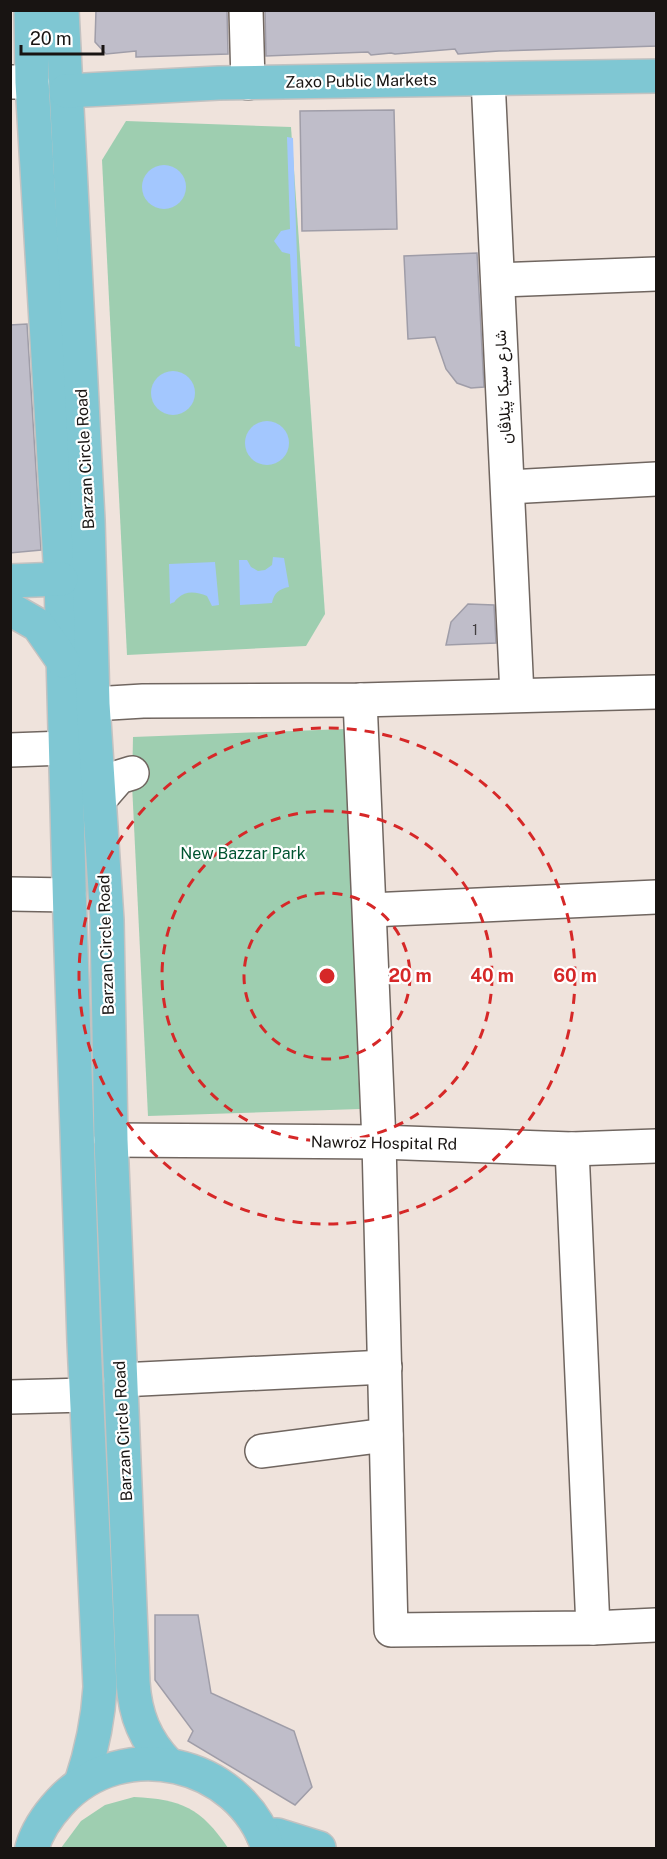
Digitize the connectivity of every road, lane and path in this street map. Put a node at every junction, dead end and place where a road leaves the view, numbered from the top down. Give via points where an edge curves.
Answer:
1 (31, 10) edge
2 (62, 10) edge
3 (246, 10) edge
4 (657, 76) edge
5 (488, 79) junction
6 (21, 82) edge
7 (248, 83) junction
8 (67, 104) junction
9 (657, 274) edge
10 (498, 280) junction
11 (657, 479) edge
12 (508, 487) junction
13 (61, 579) junction
14 (10, 581) edge
15 (10, 609) edge
16 (63, 661) junction
17 (657, 692) edge
18 (517, 695) junction
19 (360, 700) junction
20 (93, 704) junction
21 (65, 748) junction
22 (10, 750) edge
23 (132, 773) dead end
24 (99, 800) junction
25 (10, 894) edge
26 (69, 895) junction
27 (657, 897) edge
28 (370, 910) junction
29 (111, 1140) junction
30 (379, 1142) junction
31 (657, 1146) edge
32 (572, 1149) junction
33 (384, 1367) junction
34 (121, 1380) junction
35 (86, 1395) junction
36 (10, 1397) edge
37 (386, 1435) junction
38 (262, 1451) dead end
39 (657, 1624) edge
40 (593, 1628) junction
41 (168, 1764) junction
42 (81, 1782) junction
43 (266, 1842) edge
44 (29, 1846) edge
45 (319, 1848) edge

1 - 6 main road, Barzan Circle Road
2 - 8 main road, Barzan Circle Road
3 - 7 street
4 - 5 main road, Zaxo Public Markets
5 - 7 main road, Zaxo Public Markets
5 - 10 street, شارع سيكا پێلاڤان
6 - 13 main road, Barzan Circle Road via 34,120
7 - 8 main road, Zaxo Public Markets
8 - 20 main road, Barzan Circle Road
9 - 10 street
10 - 12 street, شارع سيكا پێلاڤان
11 - 12 street
12 - 18 street, شارع سيكا پێلاڤان
13 - 14 main road
13 - 16 main road, Barzan Circle Road
15 - 16 main road via 38,625
16 - 21 main road, Barzan Circle Road
17 - 18 street
18 - 19 street
19 - 20 street
19 - 28 street
20 - 24 main road, Barzan Circle Road
21 - 22 street
21 - 26 main road, Barzan Circle Road
23 - 24 street via 119,777
24 - 29 main road, Barzan Circle Road
25 - 26 street
26 - 35 main road, Barzan Circle Road
27 - 28 street
28 - 30 street
29 - 30 street, Nawroz Hospital Rd
29 - 34 main road, Barzan Circle Road
30 - 32 street, Nawroz Hospital Rd
30 - 33 street
31 - 32 street, Nawroz Hospital Rd
32 - 40 street
33 - 34 street
33 - 37 street
34 - 41 main road, Barzan Circle Road via 134,1701 146,1735
35 - 36 street
35 - 42 main road, Barzan Circle Road via 100,1687 92,1751
37 - 38 street
37 - 40 street via 391,1630
39 - 40 street
41 - 42 main road via 138,1762
41 - 43 main road via 199,1772 225,1788 247,1809
42 - 44 main road via 49,1814
43 - 45 main road via 277,1835

